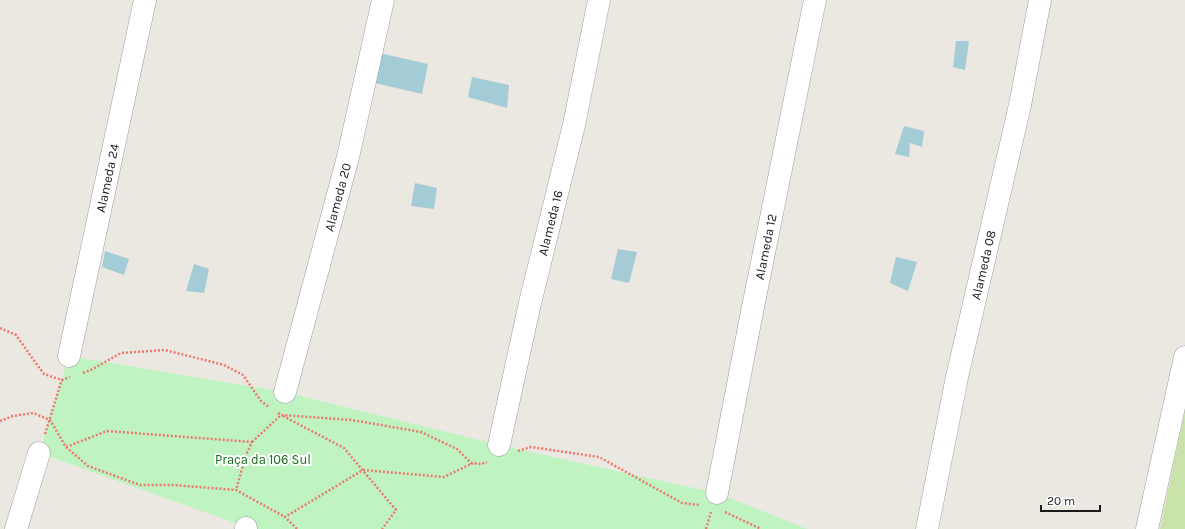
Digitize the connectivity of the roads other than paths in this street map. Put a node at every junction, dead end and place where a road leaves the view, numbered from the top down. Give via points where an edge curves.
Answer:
1 (145, 0) edge
2 (383, 0) edge
3 (599, 0) edge
4 (815, 0) edge
5 (1040, 0) edge
6 (1185, 357) edge
7 (72, 366) road end
8 (277, 404) road end
9 (39, 453) road end
10 (502, 453) road end
11 (714, 503) road end
12 (16, 529) edge
13 (927, 529) edge
14 (1147, 529) edge

1 - 7 street, Alameda 24
2 - 8 street, Alameda 20 via 348,157
3 - 10 street, Alameda 16 via 574,125 530,303
4 - 11 street, Alameda 12
5 - 13 street, Alameda 08 via 1020,104 957,376
6 - 14 street
9 - 12 street

